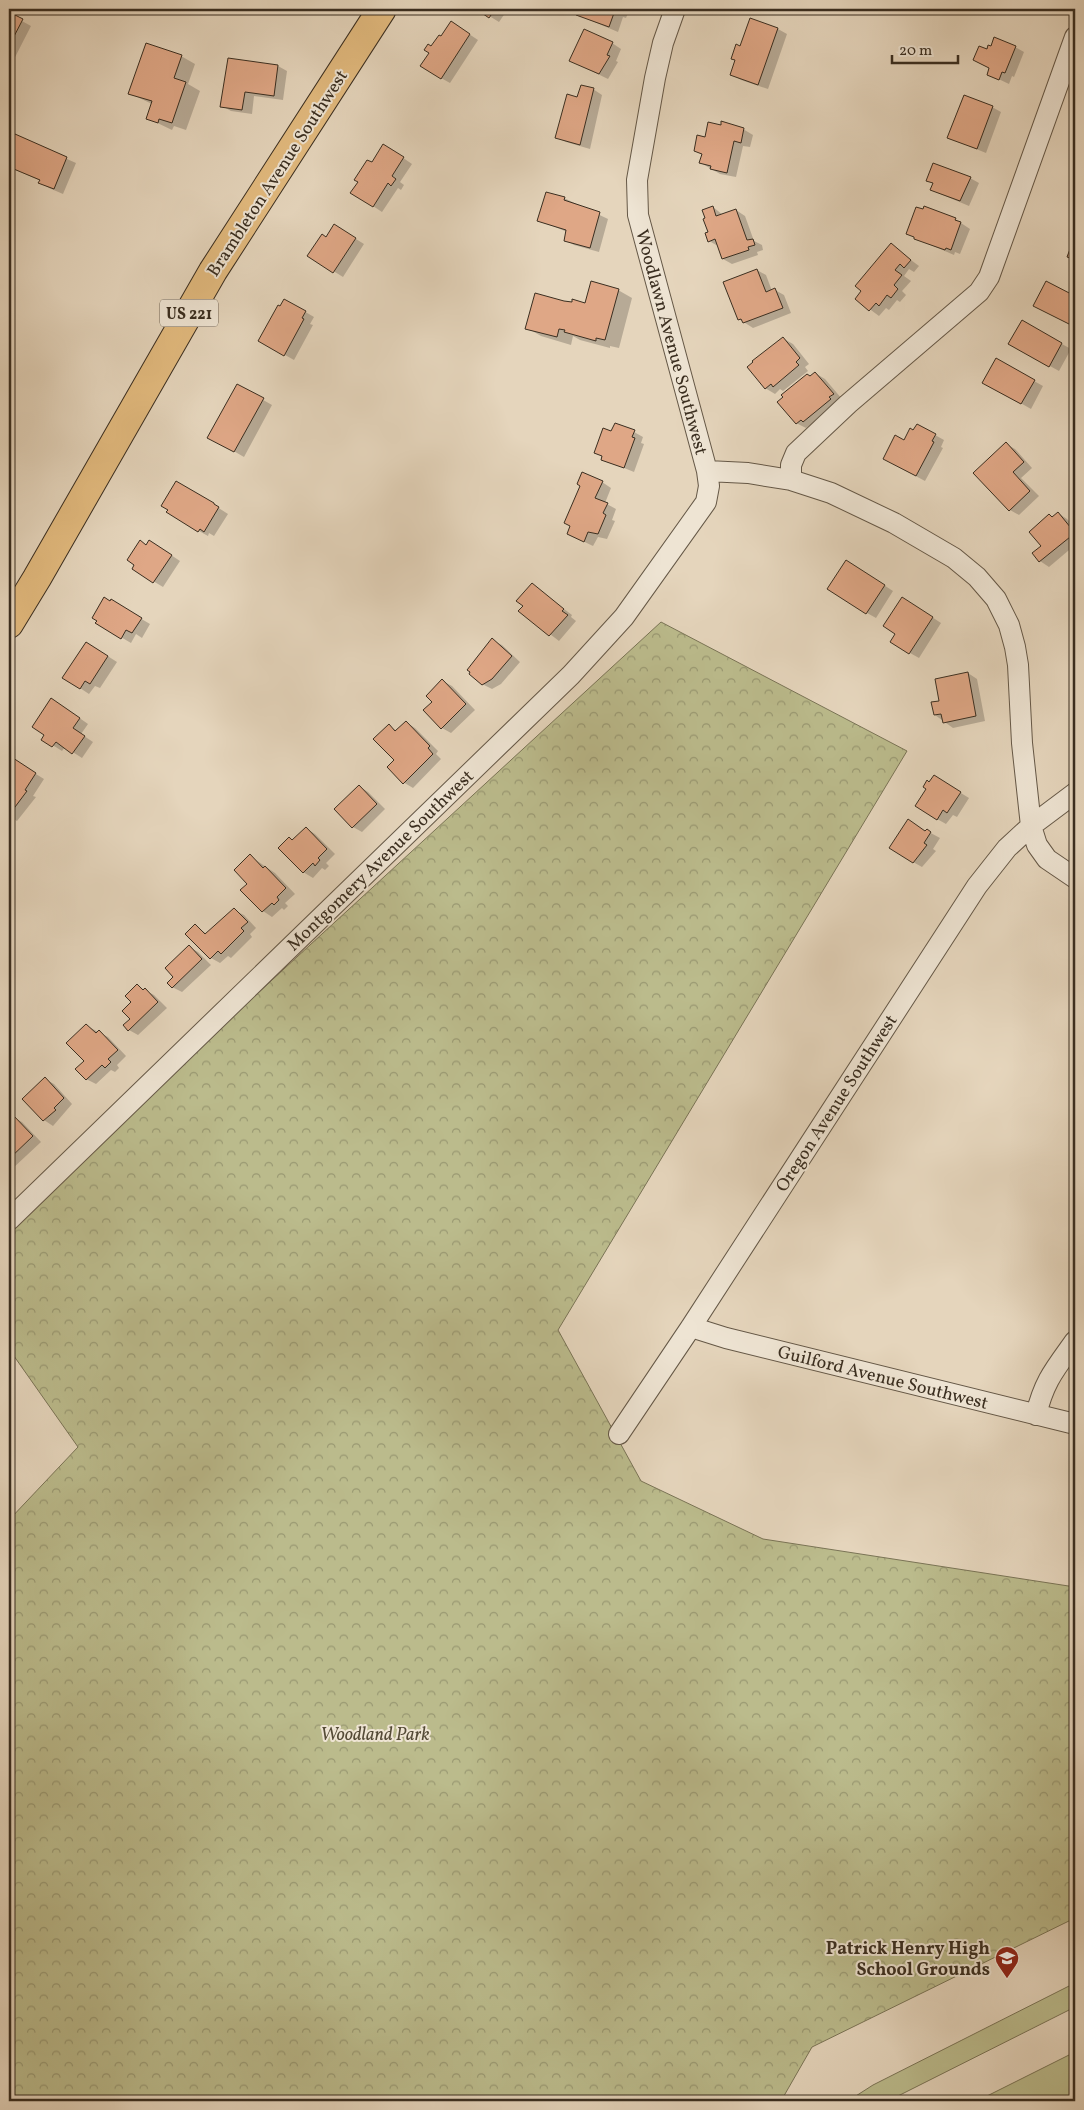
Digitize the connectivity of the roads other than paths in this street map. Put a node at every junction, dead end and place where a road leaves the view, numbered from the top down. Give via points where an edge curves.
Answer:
1 (382, 9) edge
2 (675, 9) edge
3 (1075, 37) edge
4 (707, 471) junction
5 (791, 480) junction
6 (9, 624) edge
7 (1075, 793) edge
8 (1031, 826) junction
9 (1075, 878) edge
10 (9, 1220) edge
11 (691, 1327) junction
12 (1075, 1341) edge
13 (1036, 1415) junction
14 (1075, 1424) edge
15 (619, 1434) dead end

1 - 6 main road, Brambleton Avenue Southwest / US 221 via 213,271
2 - 4 street, Woodlawn Avenue Southwest via 655,78 637,180 638,215
3 - 5 street via 989,277 979,292 796,453 791,465
4 - 5 street, Woodlawn Avenue Southwest via 748,472
4 - 10 street, Montgomery Avenue Southwest via 706,502 697,517 624,617 597,648
5 - 8 street, Woodlawn Avenue Southwest via 831,493 894,523 954,558 977,576 996,599 1009,625 1018,664
7 - 8 street, Oregon Avenue Southwest
8 - 9 street, Woodlawn Avenue Southwest via 1037,845 1047,859
8 - 11 street, Oregon Avenue Southwest via 977,886
11 - 13 street, Guilford Avenue Southwest
11 - 15 street, Oregon Avenue Southwest
12 - 13 street via 1048,1378
13 - 14 street, Guilford Avenue Southwest

